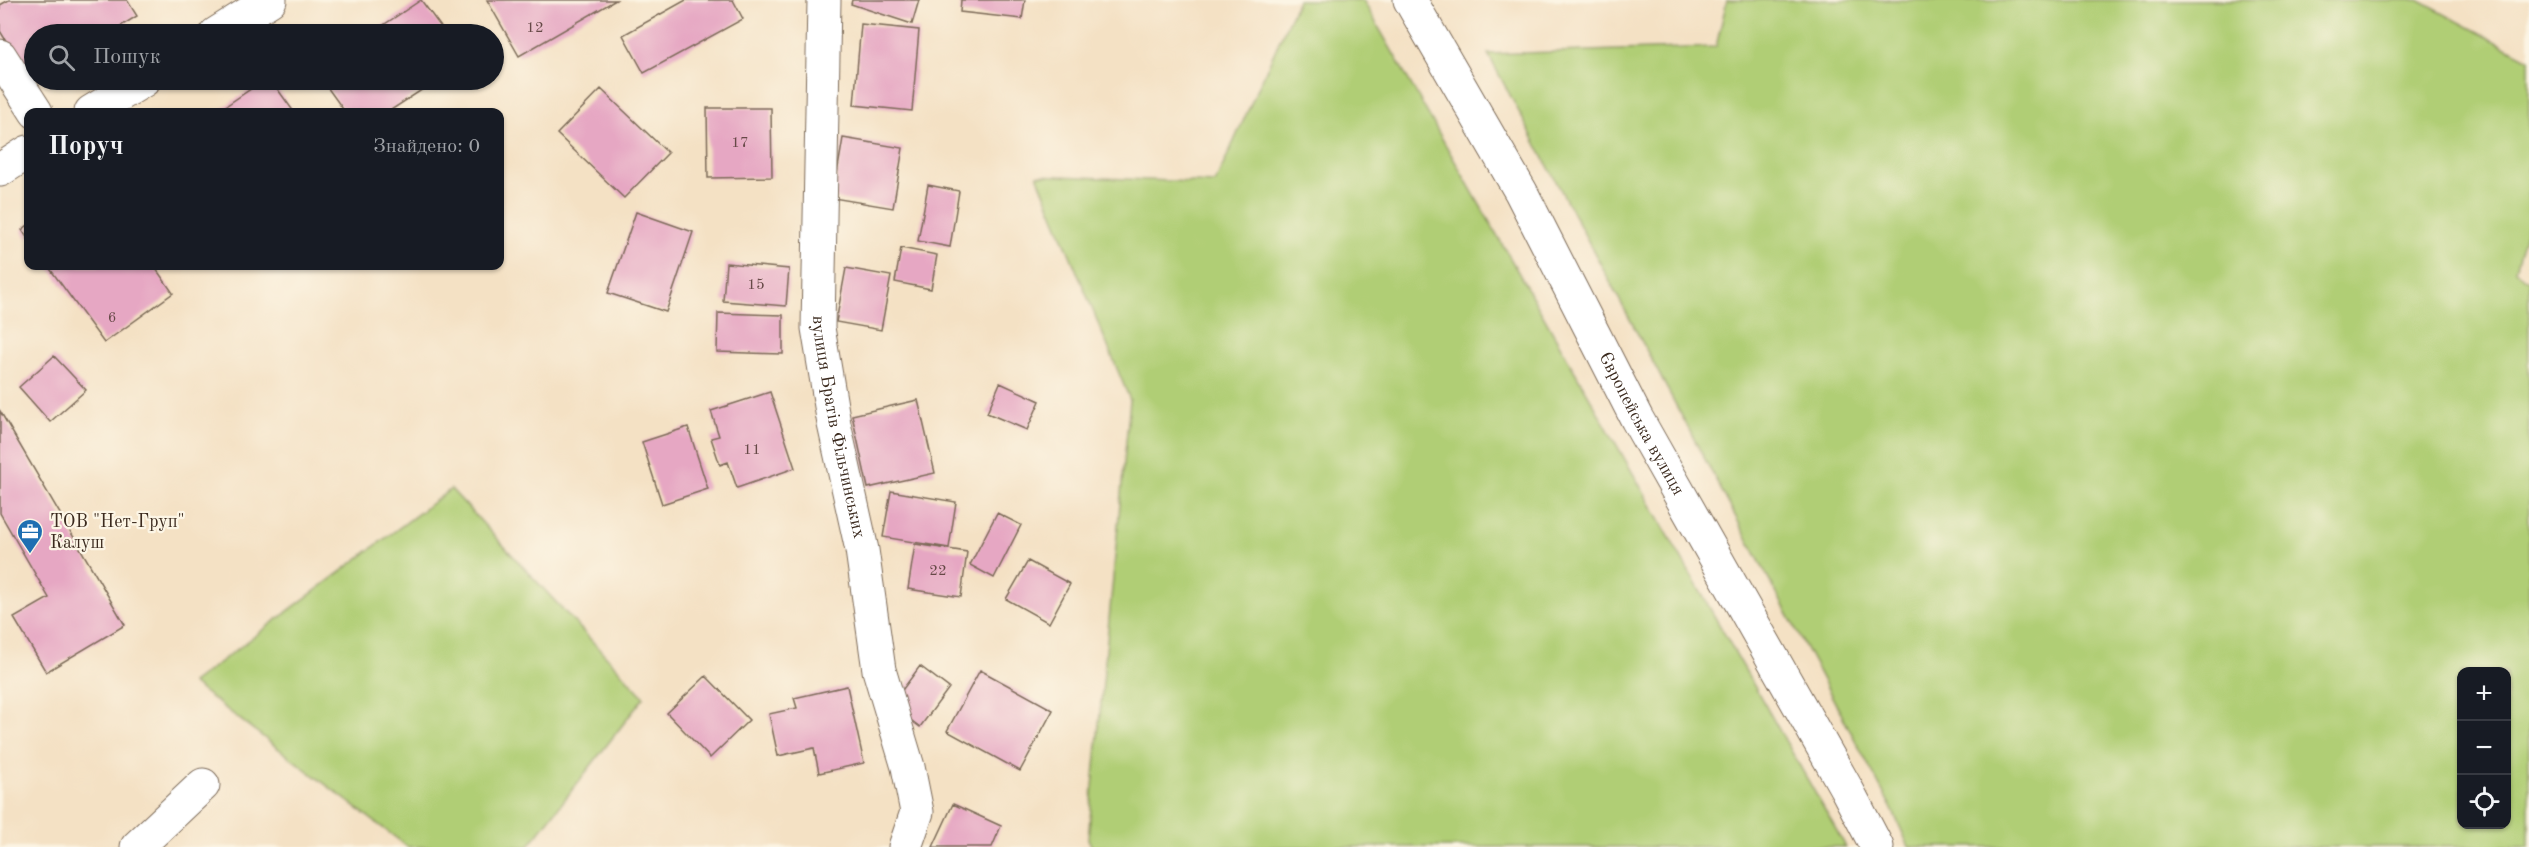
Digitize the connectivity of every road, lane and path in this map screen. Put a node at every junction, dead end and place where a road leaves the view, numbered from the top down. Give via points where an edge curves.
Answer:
1 (270, 0) edge
2 (824, 0) edge
3 (1410, 0) edge
4 (232, 24) edge
5 (0, 56) edge
6 (128, 90) edge
7 (33, 108) edge
8 (98, 108) edge
9 (24, 155) edge
10 (0, 170) edge
11 (203, 785) dead end
12 (136, 847) edge
13 (906, 847) edge
14 (1876, 847) edge

1 - 4 street
2 - 13 street, вулиця Братів Фільчинських via 818,328 834,424 862,549 879,670 917,812
3 - 14 street, Європейська вулиця via 1521,192 1637,419
5 - 7 street
6 - 8 street
9 - 10 street
11 - 12 street

